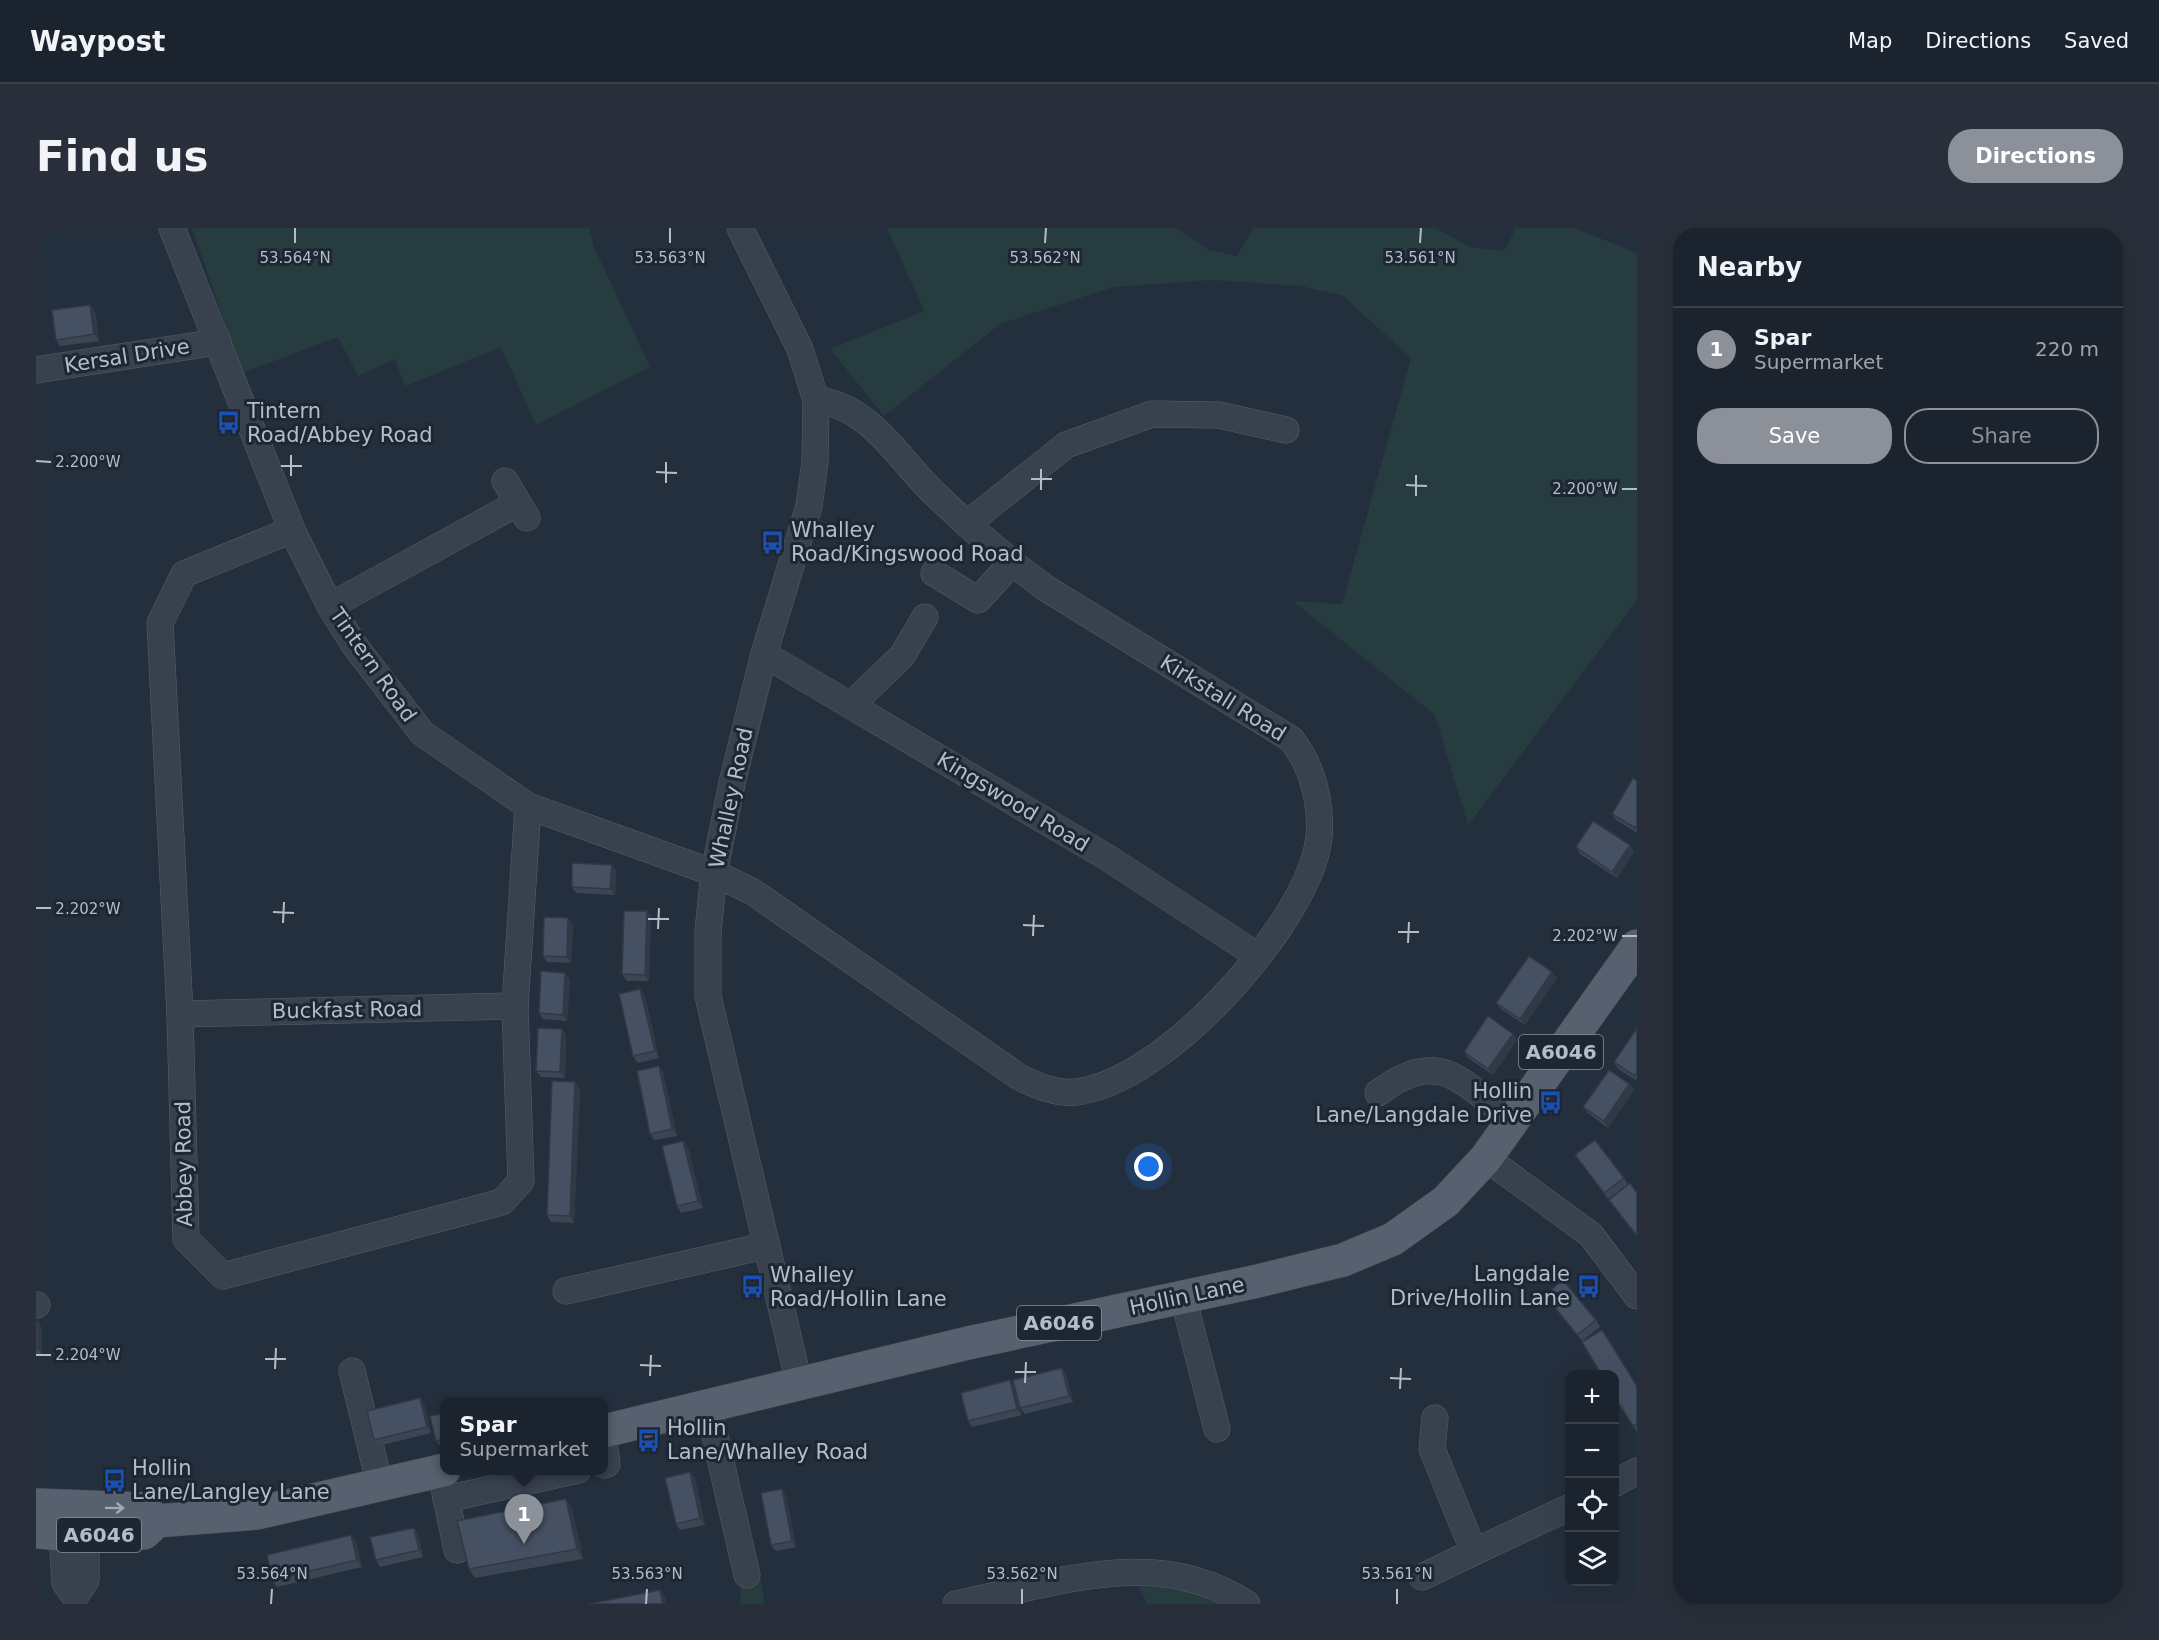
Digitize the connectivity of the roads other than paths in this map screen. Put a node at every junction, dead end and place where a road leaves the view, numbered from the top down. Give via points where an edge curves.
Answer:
1 (172, 228) edge
2 (740, 228) edge
3 (218, 342) junction
4 (36, 370) edge
5 (816, 400) junction
6 (1286, 430) dead end
7 (517, 501) dead end
8 (967, 524) junction
9 (292, 530) junction
10 (1012, 563) junction
11 (934, 573) dead end
12 (330, 606) junction
13 (926, 617) dead end
14 (764, 654) junction
15 (852, 704) junction
16 (528, 806) junction
17 (714, 873) junction
18 (1637, 946) edge
19 (1258, 956) junction
20 (515, 1006) junction
21 (180, 1014) junction
22 (1378, 1093) dead end
23 (1513, 1120) junction
24 (1486, 1158) junction
25 (765, 1246) junction
26 (566, 1292) dead end
27 (1637, 1296) edge
28 (1183, 1297) junction
29 (352, 1371) dead end
30 (799, 1383) junction
31 (708, 1406) junction
32 (1435, 1419) dead end
33 (1217, 1429) dead end
34 (608, 1430) edge
35 (1637, 1471) edge
36 (511, 1475) edge
37 (444, 1480) edge
38 (1619, 1481) edge
39 (380, 1485) junction
40 (36, 1505) edge
41 (1565, 1509) edge
42 (65, 1527) edge
43 (457, 1550) dead end
44 (1474, 1552) junction
45 (747, 1575) dead end
46 (1422, 1577) dead end
47 (75, 1601) edge
48 (956, 1604) edge
49 (1247, 1604) edge

1 - 3 street, Tintern Road
2 - 5 street, Whalley Road via 800,349
3 - 4 street, Kersal Drive
3 - 9 street, Tintern Road
5 - 8 street, Kirkstall Road via 841,404 881,434 906,465
5 - 14 street, Whalley Road via 808,506
6 - 8 street via 1219,415 1152,414 1066,445
7 - 12 street
8 - 10 street, Kirkstall Road
9 - 12 street, Tintern Road
9 - 21 street, Abbey Road via 184,574 160,623
10 - 11 street via 978,600
10 - 19 street, Kirkstall Road via 1047,589 1291,739 1303,754 1317,802 1315,859 1291,907
12 - 16 street, Tintern Road via 355,646 422,733
13 - 15 street via 902,656
14 - 15 street, Kingswood Road
14 - 17 street, Whalley Road
15 - 19 street, Kingswood Road via 1108,858
16 - 17 street, Tintern Road
16 - 20 street, Abbey Road
17 - 19 street, Kirkstall Road via 771,902 1020,1077 1056,1091 1077,1092 1105,1084 1161,1052 1210,1011
17 - 25 street, Whalley Road via 708,932 708,996
18 - 23 main road, Hollin Lane / A6046
20 - 21 street, Buckfast Road
20 - 21 street, Abbey Road via 521,1181 502,1202 223,1276 186,1239
22 - 23 street via 1406,1074 1433,1068 1448,1072
23 - 24 main road, Hollin Lane / A6046
24 - 27 street via 1591,1235
24 - 28 main road, Hollin Lane / A6046 via 1446,1201 1393,1239 1343,1260
25 - 26 street
25 - 30 street, Whalley Road
28 - 30 main road, Hollin Lane / A6046
28 - 33 street
29 - 39 street
30 - 31 main road, Hollin Lane / A6046
31 - 34 main road, Hollin Lane / A6046
31 - 45 street
32 - 44 street via 1432,1449
35 - 38 street
36 - 37 street
37 - 39 main road, A6046
37 - 43 street
39 - 42 main road, A6046 via 257,1513 157,1521 144,1533
40 - 42 main road, A6046
41 - 44 street
42 - 47 street via 86,1580
44 - 46 street
48 - 49 street via 1126,1570 1164,1572 1203,1582

